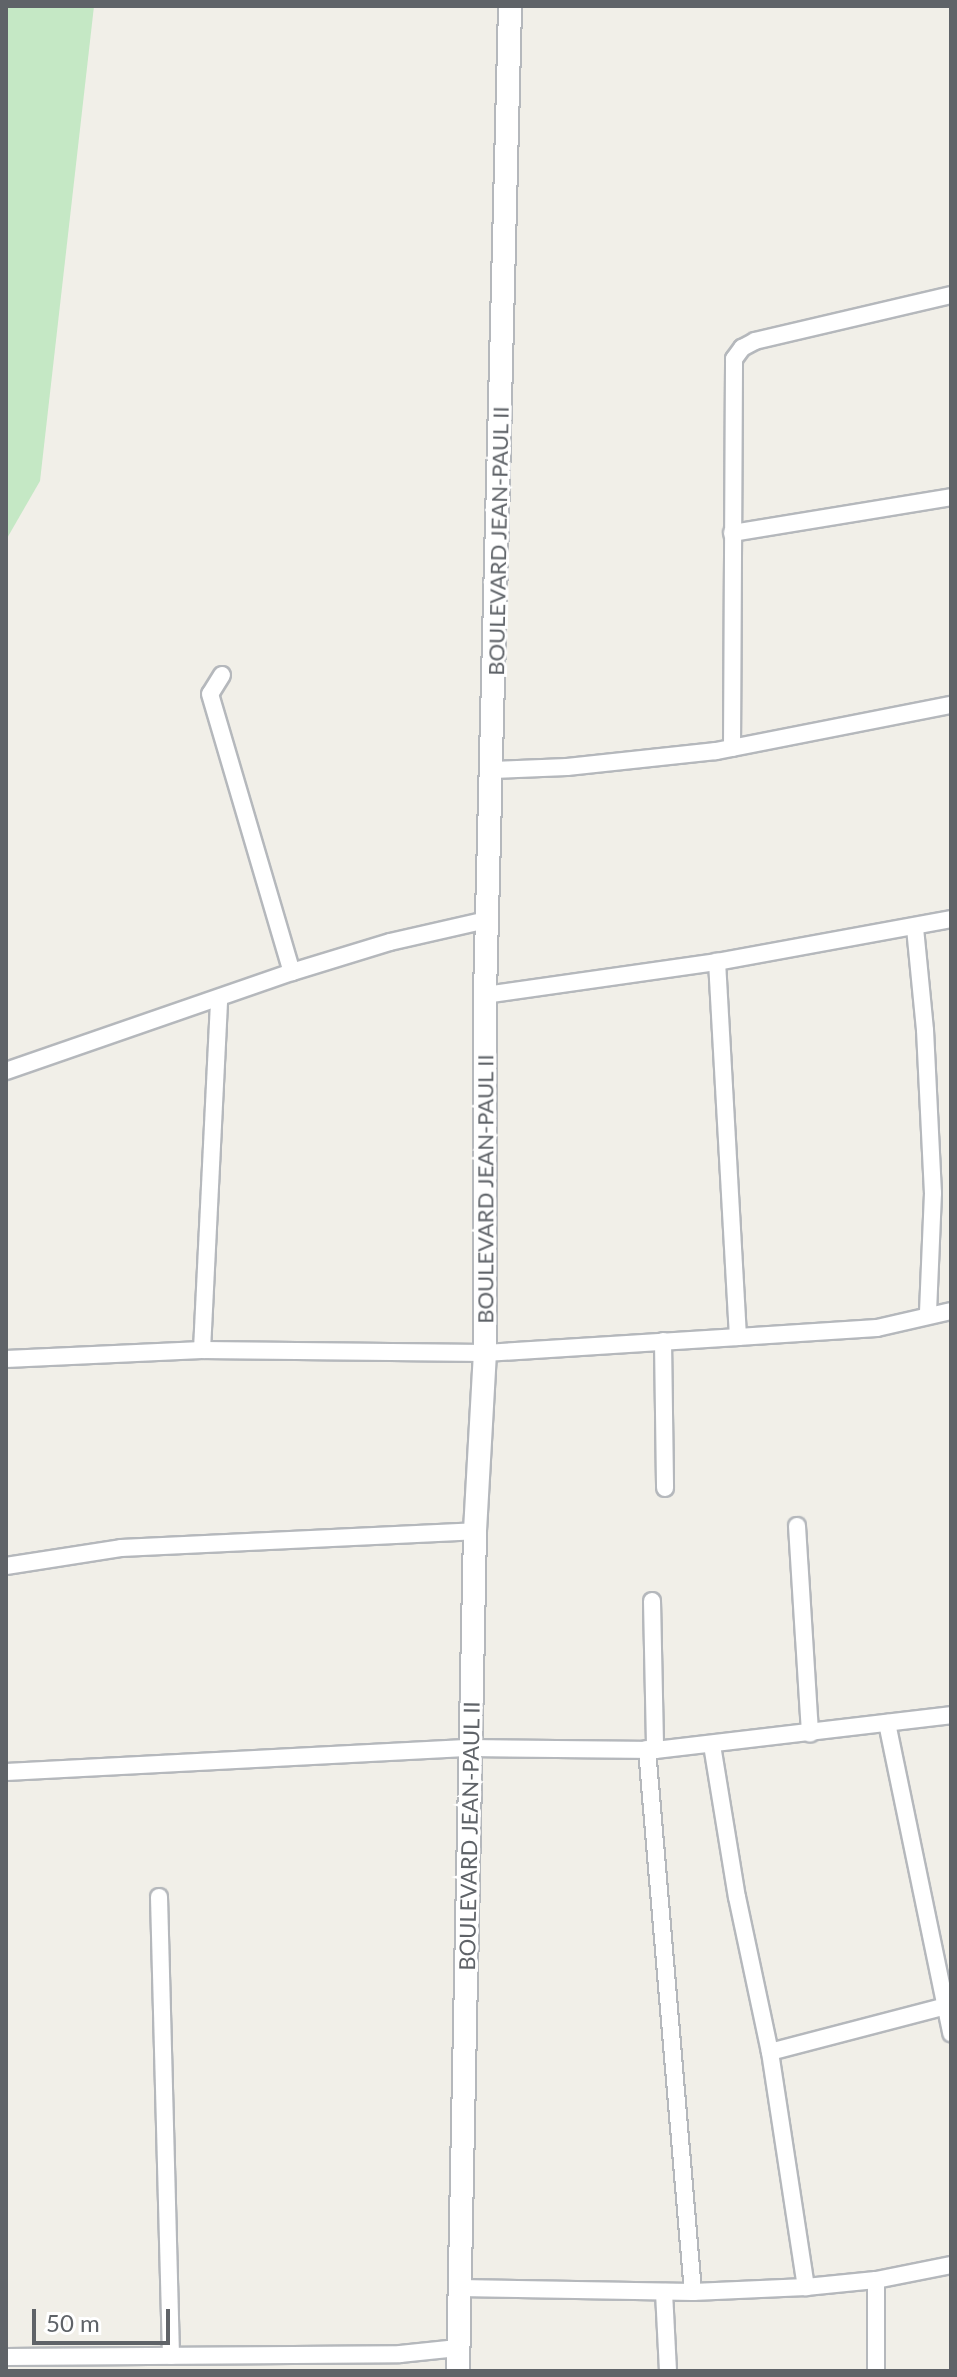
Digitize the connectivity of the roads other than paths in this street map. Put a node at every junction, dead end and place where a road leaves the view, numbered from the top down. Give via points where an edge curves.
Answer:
1 (510, 6) edge
2 (951, 295) edge
3 (951, 497) edge
4 (732, 533) junction
5 (222, 675) dead end
6 (951, 705) edge
7 (732, 748) junction
8 (493, 770) junction
9 (951, 919) edge
10 (487, 920) junction
11 (915, 928) junction
12 (717, 962) junction
13 (292, 972) junction
14 (485, 995) junction
15 (219, 1000) junction
16 (6, 1071) edge
17 (951, 1311) edge
18 (928, 1314) junction
19 (738, 1337) junction
20 (663, 1341) junction
21 (202, 1350) junction
22 (485, 1353) junction
23 (6, 1359) edge
24 (665, 1488) dead end
25 (797, 1526) dead end
26 (475, 1531) junction
27 (6, 1566) edge
28 (652, 1601) dead end
29 (951, 1715) edge
30 (887, 1723) junction
31 (810, 1734) junction
32 (712, 1745) junction
33 (470, 1748) junction
34 (651, 1749) junction
35 (6, 1772) edge
36 (159, 1897) dead end
37 (948, 2005) edge
38 (951, 2033) edge
39 (770, 2052) junction
40 (951, 2265) edge
41 (876, 2280) junction
42 (806, 2287) junction
43 (459, 2288) junction
44 (664, 2292) junction
45 (693, 2292) junction
46 (458, 2348) junction
47 (171, 2356) junction
48 (6, 2357) edge
49 (458, 2371) edge
50 (668, 2371) edge
51 (876, 2371) edge

1 - 8 main road, BOULEVARD JEAN-PAUL II
2 - 4 street via 742,348 733,372
3 - 4 street
4 - 7 street
5 - 13 street via 210,694
6 - 7 street
7 - 8 street
8 - 10 main road, BOULEVARD JEAN-PAUL II
9 - 11 street
10 - 13 street
10 - 14 main road, BOULEVARD JEAN-PAUL II
11 - 12 street
11 - 18 street via 933,1193
12 - 14 street
12 - 19 street
13 - 15 street
14 - 22 main road, BOULEVARD JEAN-PAUL II
15 - 16 street
15 - 21 street
17 - 18 street
18 - 19 street via 877,1328
19 - 20 street
20 - 22 street
20 - 24 street
21 - 22 street
21 - 23 street
22 - 26 main road, BOULEVARD JEAN-PAUL II
25 - 31 street
26 - 27 street via 121,1548
26 - 33 main road, BOULEVARD JEAN-PAUL II
28 - 34 street
29 - 30 street
30 - 31 street
30 - 37 street
31 - 32 street
32 - 34 street
32 - 39 street
33 - 34 street
33 - 35 street
33 - 43 main road, BOULEVARD JEAN-PAUL II
34 - 45 street
36 - 47 street
37 - 38 street
37 - 39 street
39 - 42 street
40 - 41 street
41 - 42 street
41 - 51 street
42 - 45 street
43 - 44 street
43 - 46 main road, BOULEVARD JEAN-PAUL II
44 - 45 street
44 - 50 street
46 - 47 street via 400,2354
46 - 49 main road, BOULEVARD JEAN-PAUL II
47 - 48 street

